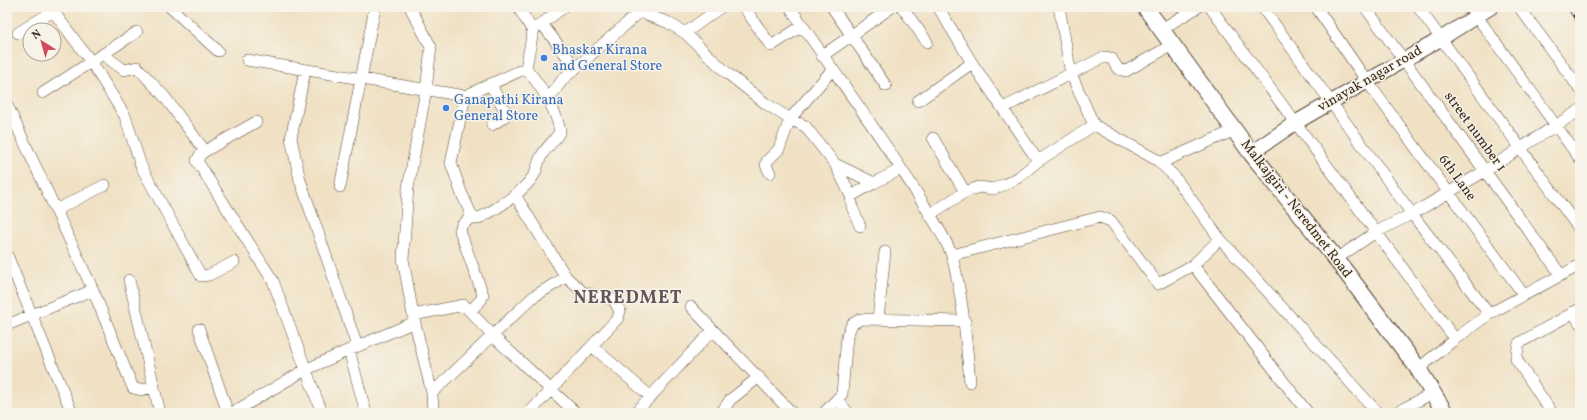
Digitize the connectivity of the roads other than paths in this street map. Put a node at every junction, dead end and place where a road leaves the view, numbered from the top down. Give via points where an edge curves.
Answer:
1 (373, 7) edge
2 (410, 7) edge
3 (518, 7) edge
4 (564, 7) edge
5 (721, 7) edge
6 (744, 7) edge
7 (790, 7) edge
8 (832, 7) edge
9 (892, 7) edge
10 (902, 7) edge
11 (938, 7) edge
12 (1059, 7) edge
13 (1145, 7) edge
14 (1198, 7) edge
15 (1210, 7) edge
16 (1262, 7) edge
17 (1316, 7) edge
18 (1365, 7) edge
19 (1418, 7) edge
20 (1491, 7) edge
21 (1519, 7) edge
22 (52, 9) edge
23 (176, 9) edge
24 (637, 9) edge
25 (1473, 11) edge
26 (802, 26) junction
27 (537, 27) junction
28 (1160, 30) junction
29 (137, 32) dead end
30 (18, 33) dead end
31 (685, 33) junction
32 (851, 35) junction
33 (1442, 38) junction
34 (927, 42) dead end
35 (1172, 45) junction
36 (218, 51) dead end
37 (104, 55) junction
38 (822, 56) junction
39 (1403, 59) junction
40 (247, 60) dead end
41 (92, 63) junction
42 (972, 63) junction
43 (526, 68) junction
44 (576, 68) junction
45 (832, 70) junction
46 (305, 71) junction
47 (1071, 74) junction
48 (360, 78) junction
49 (1366, 80) junction
50 (490, 84) junction
51 (886, 86) dead end
52 (1580, 89) edge
53 (426, 90) junction
54 (43, 93) dead end
55 (465, 96) junction
56 (548, 100) junction
57 (918, 101) dead end
58 (1330, 103) junction
59 (7, 105) edge
60 (1003, 108) junction
61 (1580, 110) edge
62 (790, 119) junction
63 (256, 122) dead end
64 (1294, 123) junction
65 (492, 125) dead end
66 (1094, 125) junction
67 (1557, 126) junction
68 (1235, 130) junction
69 (933, 138) dead end
70 (1520, 148) junction
71 (205, 151) junction
72 (1251, 153) junction
73 (1580, 159) edge
74 (1038, 161) junction
75 (1160, 163) junction
76 (835, 164) junction
77 (901, 169) junction
78 (1485, 170) junction
79 (770, 173) dead end
80 (874, 183) junction
81 (105, 184) dead end
82 (340, 187) dead end
83 (965, 192) junction
84 (1449, 192) junction
85 (515, 194) junction
86 (851, 196) junction
87 (56, 210) junction
88 (471, 214) junction
89 (1412, 214) junction
90 (929, 215) junction
91 (860, 226) dead end
92 (1580, 230) edge
93 (1376, 232) junction
94 (1220, 239) junction
95 (885, 252) dead end
96 (952, 254) junction
97 (7, 255) edge
98 (1336, 259) junction
99 (234, 262) dead end
100 (1193, 265) junction
101 (1580, 265) edge
102 (1561, 276) junction
103 (566, 277) junction
104 (130, 280) dead end
105 (93, 290) junction
106 (1524, 295) junction
107 (691, 307) dead end
108 (471, 310) junction
109 (1576, 310) edge
110 (1489, 314) junction
111 (32, 315) junction
112 (414, 318) junction
113 (878, 319) junction
114 (965, 320) junction
115 (1580, 323) edge
116 (7, 326) edge
117 (199, 329) dead end
118 (713, 330) junction
119 (493, 336) junction
120 (1454, 339) junction
121 (592, 346) junction
122 (353, 348) junction
123 (1418, 369) junction
124 (306, 370) junction
125 (759, 377) junction
126 (970, 382) dead end
127 (154, 387) junction
128 (551, 390) junction
129 (432, 393) junction
130 (1433, 393) junction
131 (651, 397) junction
132 (837, 399) junction
133 (72, 413) edge
134 (160, 413) edge
135 (228, 413) edge
136 (232, 413) edge
137 (322, 413) edge
138 (366, 413) edge
139 (433, 413) edge
140 (529, 413) edge
141 (576, 413) edge
142 (634, 413) edge
143 (721, 413) edge
144 (792, 413) edge
145 (824, 413) edge
146 (848, 413) edge
147 (1308, 413) edge
148 (1378, 413) edge
149 (1395, 413) edge
150 (1445, 413) edge
151 (1552, 413) edge

1 - 48 street
2 - 53 street via 432,48
3 - 27 street
4 - 27 street
5 - 31 street
6 - 26 street via 771,46
7 - 26 street
8 - 32 street
9 - 32 street
10 - 34 street
11 - 42 street
12 - 47 street
13 - 28 main road, Malkajgiri - Neredmet Road
14 - 28 street
15 - 64 street
16 - 58 street
17 - 49 street, 6th Lane
18 - 39 street, street number 1
19 - 33 street
20 - 25 street, vinayak nagar road
21 - 52 street
22 - 30 street
22 - 41 street
23 - 36 street
24 - 31 street
24 - 44 street
25 - 33 street, vinayak nagar road
25 - 67 street
26 - 38 street
27 - 43 street
27 - 44 street
28 - 35 main road, Malkajgiri - Neredmet Road
29 - 37 street
31 - 62 street via 727,73
32 - 38 street
32 - 51 street
33 - 39 street, vinayak nagar road
33 - 70 street
35 - 47 street via 1126,71 1118,69 1111,58 1104,57
35 - 68 main road, Malkajgiri - Neredmet Road
37 - 41 street
37 - 71 street via 124,70 137,67 164,96
38 - 45 street
39 - 49 street, vinayak nagar road
39 - 78 street, street number 1
40 - 46 street
41 - 54 street
41 - 99 street via 125,116 140,166 201,276 209,275
42 - 57 street
42 - 60 street
43 - 50 street
43 - 56 street
44 - 56 street via 563,79
45 - 62 street
45 - 77 street
46 - 48 street
46 - 122 street via 291,138 300,180
47 - 60 street
47 - 66 street
48 - 53 street
48 - 82 street
49 - 58 street, vinayak nagar road
49 - 84 street, 6th Lane
50 - 55 street
50 - 65 street via 506,112 504,118
53 - 55 street
53 - 112 street via 408,188 403,259
55 - 88 street via 452,163
56 - 85 street via 557,117 560,130 539,160 535,173
58 - 64 street, vinayak nagar road
58 - 89 street
59 - 87 street
60 - 74 street
61 - 67 street
62 - 76 street via 805,126
62 - 79 street via 780,147 766,163
63 - 71 street
64 - 72 street, vinayak nagar road
64 - 93 street
66 - 74 street
66 - 75 street
67 - 70 street
67 - 73 street
68 - 72 main road, Malkajgiri - Neredmet Road
68 - 75 street
69 - 83 street
70 - 78 street
70 - 92 street
71 - 124 street via 198,158 199,165 273,281
72 - 98 main road, Malkajgiri - Neredmet Road
74 - 83 street via 1006,184 993,189 979,187
75 - 94 street via 1174,176
76 - 80 street
76 - 86 street
77 - 80 street
77 - 90 street
78 - 84 street
78 - 102 street, street number 1
80 - 86 street
81 - 87 street
83 - 90 street
84 - 89 street
84 - 106 street, 6th Lane
85 - 88 street via 477,219
85 - 103 street
86 - 91 street via 852,207
87 - 105 street
88 - 108 street via 460,228 483,295
89 - 93 street
89 - 110 street
90 - 96 street
93 - 98 street
93 - 120 street
94 - 100 street
94 - 148 street
95 - 113 street
96 - 100 street via 1100,218 1111,221 1158,284
96 - 114 street
97 - 111 street
98 - 123 main road, Malkajgiri - Neredmet Road
100 - 147 street
101 - 102 street
102 - 106 street
103 - 119 street via 533,296
103 - 121 street via 584,293 613,299 618,305 618,318
104 - 127 street
105 - 111 street
105 - 127 street via 133,388 141,390
106 - 110 street
107 - 118 street
108 - 112 street via 461,304
108 - 119 street
109 - 115 street
109 - 151 street via 1519,343 1516,351 1516,359
110 - 120 street
111 - 116 street
111 - 133 street
112 - 122 street
112 - 129 street
113 - 114 street
113 - 132 street via 860,319 852,324 846,336 842,394
114 - 126 street
117 - 135 street
118 - 125 street
118 - 131 street
119 - 128 street
119 - 129 street
120 - 123 street
121 - 128 street
121 - 131 street
122 - 124 street
122 - 138 street
123 - 130 main road, Malkajgiri - Neredmet Road
124 - 136 street
124 - 137 street
125 - 143 street via 730,400
125 - 144 street
127 - 134 street
128 - 140 street
128 - 141 street
129 - 139 street
130 - 149 street
130 - 150 main road, Malkajgiri - Neredmet Road
131 - 142 street
132 - 145 street
132 - 146 street

